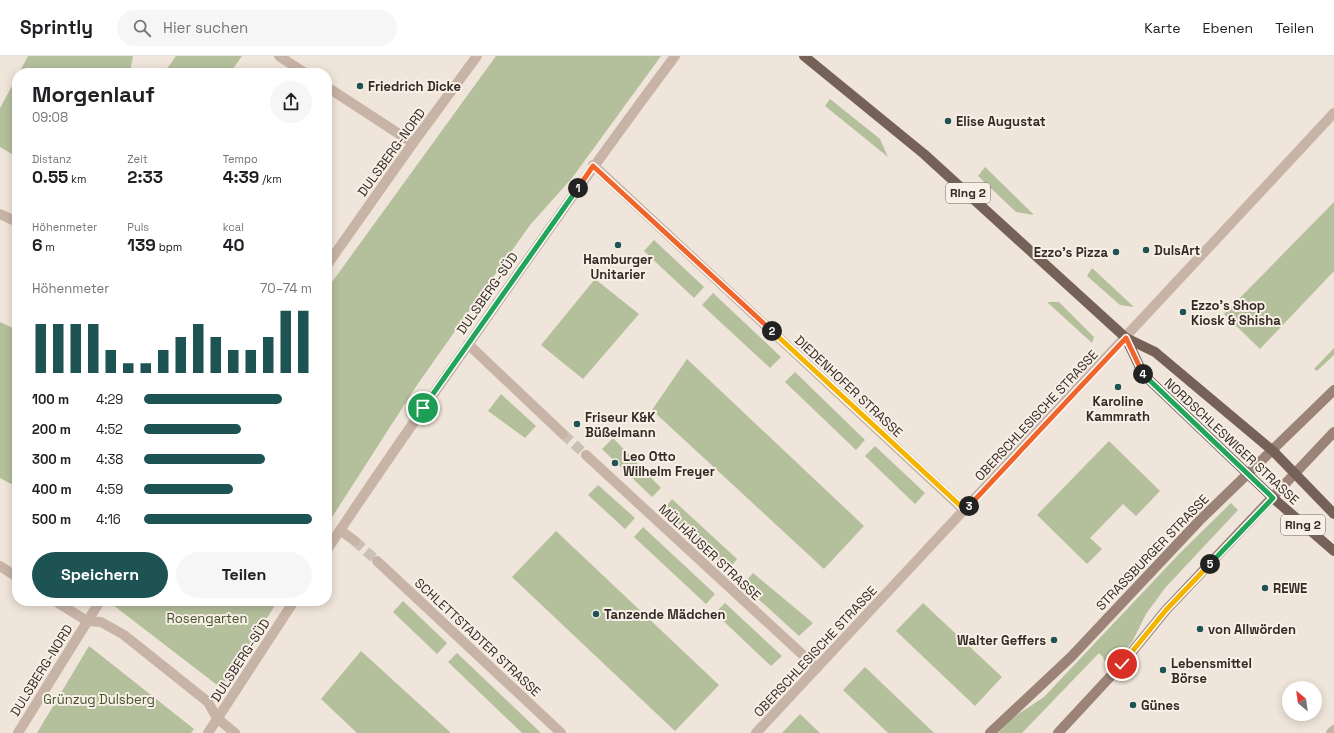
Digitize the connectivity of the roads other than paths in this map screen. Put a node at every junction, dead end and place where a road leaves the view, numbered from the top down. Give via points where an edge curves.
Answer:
1 (279, 56) edge
2 (477, 56) edge
3 (676, 56) edge
4 (804, 56) edge
5 (297, 68) edge
6 (332, 90) edge
7 (1334, 113) edge
8 (412, 143) junction
9 (593, 166) junction
10 (0, 214) edge
11 (12, 220) edge
12 (332, 258) edge
13 (1126, 338) junction
14 (468, 344) junction
15 (1334, 390) edge
16 (1334, 432) edge
17 (563, 434) tunnel mouth
18 (1273, 451) junction
19 (586, 455) tunnel mouth
20 (1296, 473) junction
21 (1248, 474) junction
22 (1273, 498) junction
23 (965, 510) junction
24 (1334, 514) edge
25 (340, 530) junction
26 (355, 541) tunnel mouth
27 (332, 542) edge
28 (1334, 551) edge
29 (377, 560) tunnel mouth
30 (0, 566) edge
31 (12, 574) edge
32 (63, 606) edge
33 (97, 606) edge
34 (291, 606) edge
35 (87, 621) junction
36 (816, 668) junction
37 (217, 718) junction
38 (1334, 730) edge
39 (18, 733) edge
40 (208, 733) edge
41 (235, 733) edge
42 (561, 733) edge
43 (756, 733) edge
44 (990, 733) edge
45 (1058, 733) edge
46 (1332, 733) edge

1 - 5 street
2 - 8 street, DULSBERG-NORD
3 - 9 street, DULSBERG-SÜD
4 - 13 main road, NORDSCHLESWIGER STRASSE / Ring 2 via 924,154
6 - 8 street
7 - 13 street, OBERSCHLESISCHE STRASSE
8 - 12 street, DULSBERG-NORD
9 - 14 street, DULSBERG-SÜD
9 - 23 street, DIEDENHOFER STRASSE
10 - 11 street
13 - 18 main road, NORDSCHLESWIGER STRASSE / Ring 2 via 1155,352
13 - 21 main road, NORDSCHLESWIGER STRASSE / Ring 2 via 1143,374
13 - 23 street, OBERSCHLESISCHE STRASSE
14 - 17 street
14 - 25 street, DULSBERG-SÜD
15 - 18 main road, STRASSBURGER STRASSE
16 - 20 main road
18 - 20 main road, NORDSCHLESWIGER STRASSE / Ring 2
18 - 21 main road, STRASSBURGER STRASSE
19 - 36 street, MÜLHÄUSER STRASSE
20 - 22 main road
20 - 24 main road, NORDSCHLESWIGER STRASSE / Ring 2
21 - 22 main road, NORDSCHLESWIGER STRASSE / Ring 2
21 - 44 main road, STRASSBURGER STRASSE via 1193,527 1071,656
22 - 28 main road, NORDSCHLESWIGER STRASSE / Ring 2
22 - 45 main road via 1166,610 1115,672
23 - 36 street, OBERSCHLESISCHE STRASSE
25 - 26 street
25 - 27 street, DULSBERG-SÜD
29 - 42 street, SCHLETTSTADTER STRASSE
30 - 31 street
32 - 35 street
33 - 35 street, DULSBERG-NORD
34 - 37 street, DULSBERG-SÜD
35 - 37 street via 101,622 124,635 208,702
35 - 39 street, DULSBERG-NORD
36 - 43 street, OBERSCHLESISCHE STRASSE
37 - 40 street, DULSBERG-SÜD
37 - 41 street
38 - 46 street

